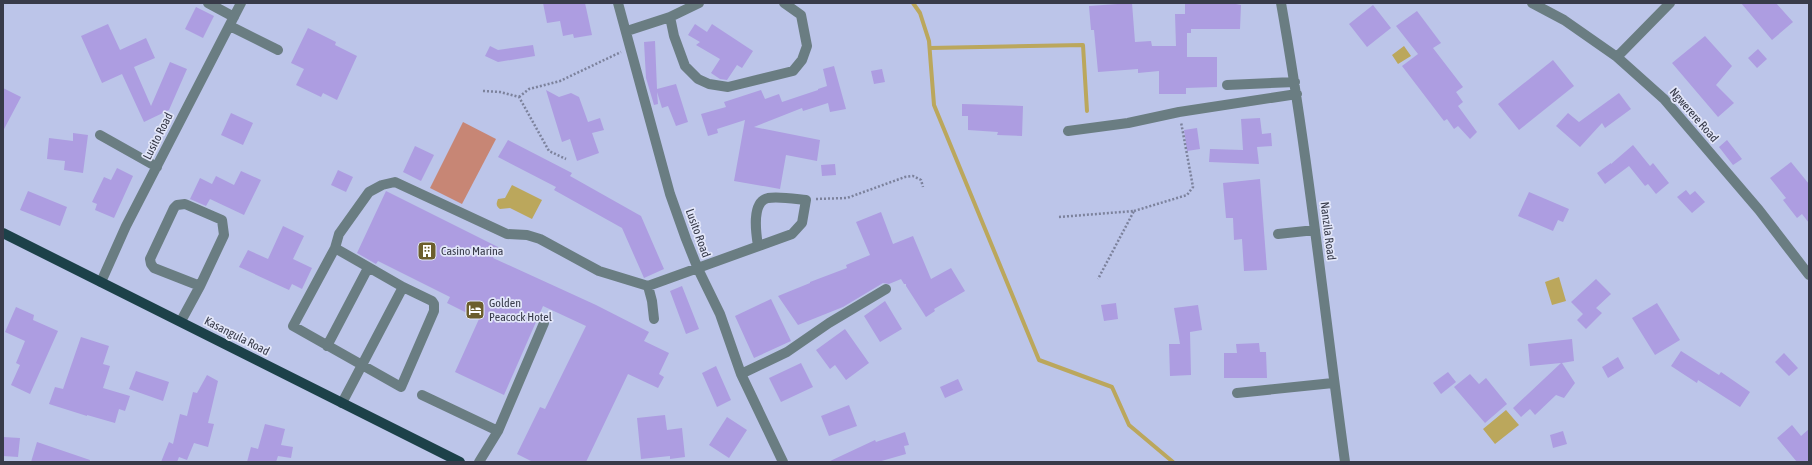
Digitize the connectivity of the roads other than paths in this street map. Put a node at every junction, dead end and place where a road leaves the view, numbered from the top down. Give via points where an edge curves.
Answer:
1 (208, 3) edge
2 (241, 3) edge
3 (618, 3) edge
4 (700, 3) edge
5 (784, 3) edge
6 (1281, 3) edge
7 (1532, 3) edge
8 (1670, 3) edge
9 (670, 17) junction
10 (232, 22) junction
11 (627, 31) junction
12 (278, 50) dead end
13 (1617, 56) junction
14 (1295, 82) junction
15 (1227, 85) dead end
16 (1297, 94) junction
17 (1068, 131) dead end
18 (100, 135) dead end
19 (157, 167) junction
20 (1315, 230) junction
21 (3, 233) edge
22 (1278, 234) dead end
23 (758, 246) junction
24 (335, 248) junction
25 (368, 268) junction
26 (698, 269) junction
27 (1809, 275) edge
28 (101, 282) junction
29 (200, 286) junction
30 (648, 286) junction
31 (403, 287) junction
32 (886, 289) dead end
33 (654, 319) dead end
34 (182, 322) junction
35 (544, 323) dead end
36 (327, 346) junction
37 (362, 365) junction
38 (741, 374) junction
39 (1333, 383) junction
40 (1237, 393) dead end
41 (422, 395) dead end
42 (342, 402) junction
43 (498, 431) junction
44 (460, 462) edge
45 (479, 462) edge
46 (783, 462) edge
47 (1345, 462) edge

1 - 10 street
2 - 10 street, Lusito Road
3 - 11 street, Lusito Road
4 - 9 street
5 - 9 street via 801,15 806,46 802,60 793,71 728,87 698,79 685,66
6 - 14 street, Nanzila Road
7 - 13 street, Ngwerere Road via 1564,20
8 - 13 street
9 - 11 street
10 - 12 street
10 - 19 street, Lusito Road
11 - 26 street, Lusito Road via 670,194
13 - 27 street, Ngwerere Road via 1664,99 1759,210
14 - 15 street
14 - 16 street, Nanzila Road
16 - 17 street
16 - 20 street, Nanzila Road
18 - 19 street
19 - 28 street, Lusito Road
20 - 22 street
20 - 39 street, Nanzila Road
21 - 28 main road, Kasangula Road
23 - 23 street via 792,234 802,223 806,200 769,198 762,201 757,218
23 - 26 street
24 - 25 street
24 - 30 street via 339,234 370,192 382,185 395,182 507,234 540,239 599,271
24 - 36 street via 293,326
25 - 31 street
25 - 36 street
26 - 30 street
26 - 38 street, Lusito Road via 720,314
28 - 34 main road, Kasangula Road
29 - 29 street via 224,235 222,220 185,204 177,205 150,258 151,264 154,268
29 - 34 street
30 - 33 street
31 - 37 street
31 - 37 street via 432,301 434,311 401,387
32 - 38 street via 787,352
34 - 42 main road, Kasangula Road
35 - 43 street
36 - 37 street
37 - 42 street
38 - 46 street, Lusito Road
39 - 40 street
39 - 47 street, Nanzila Road
41 - 43 street
42 - 44 main road, Kasangula Road
43 - 45 street

